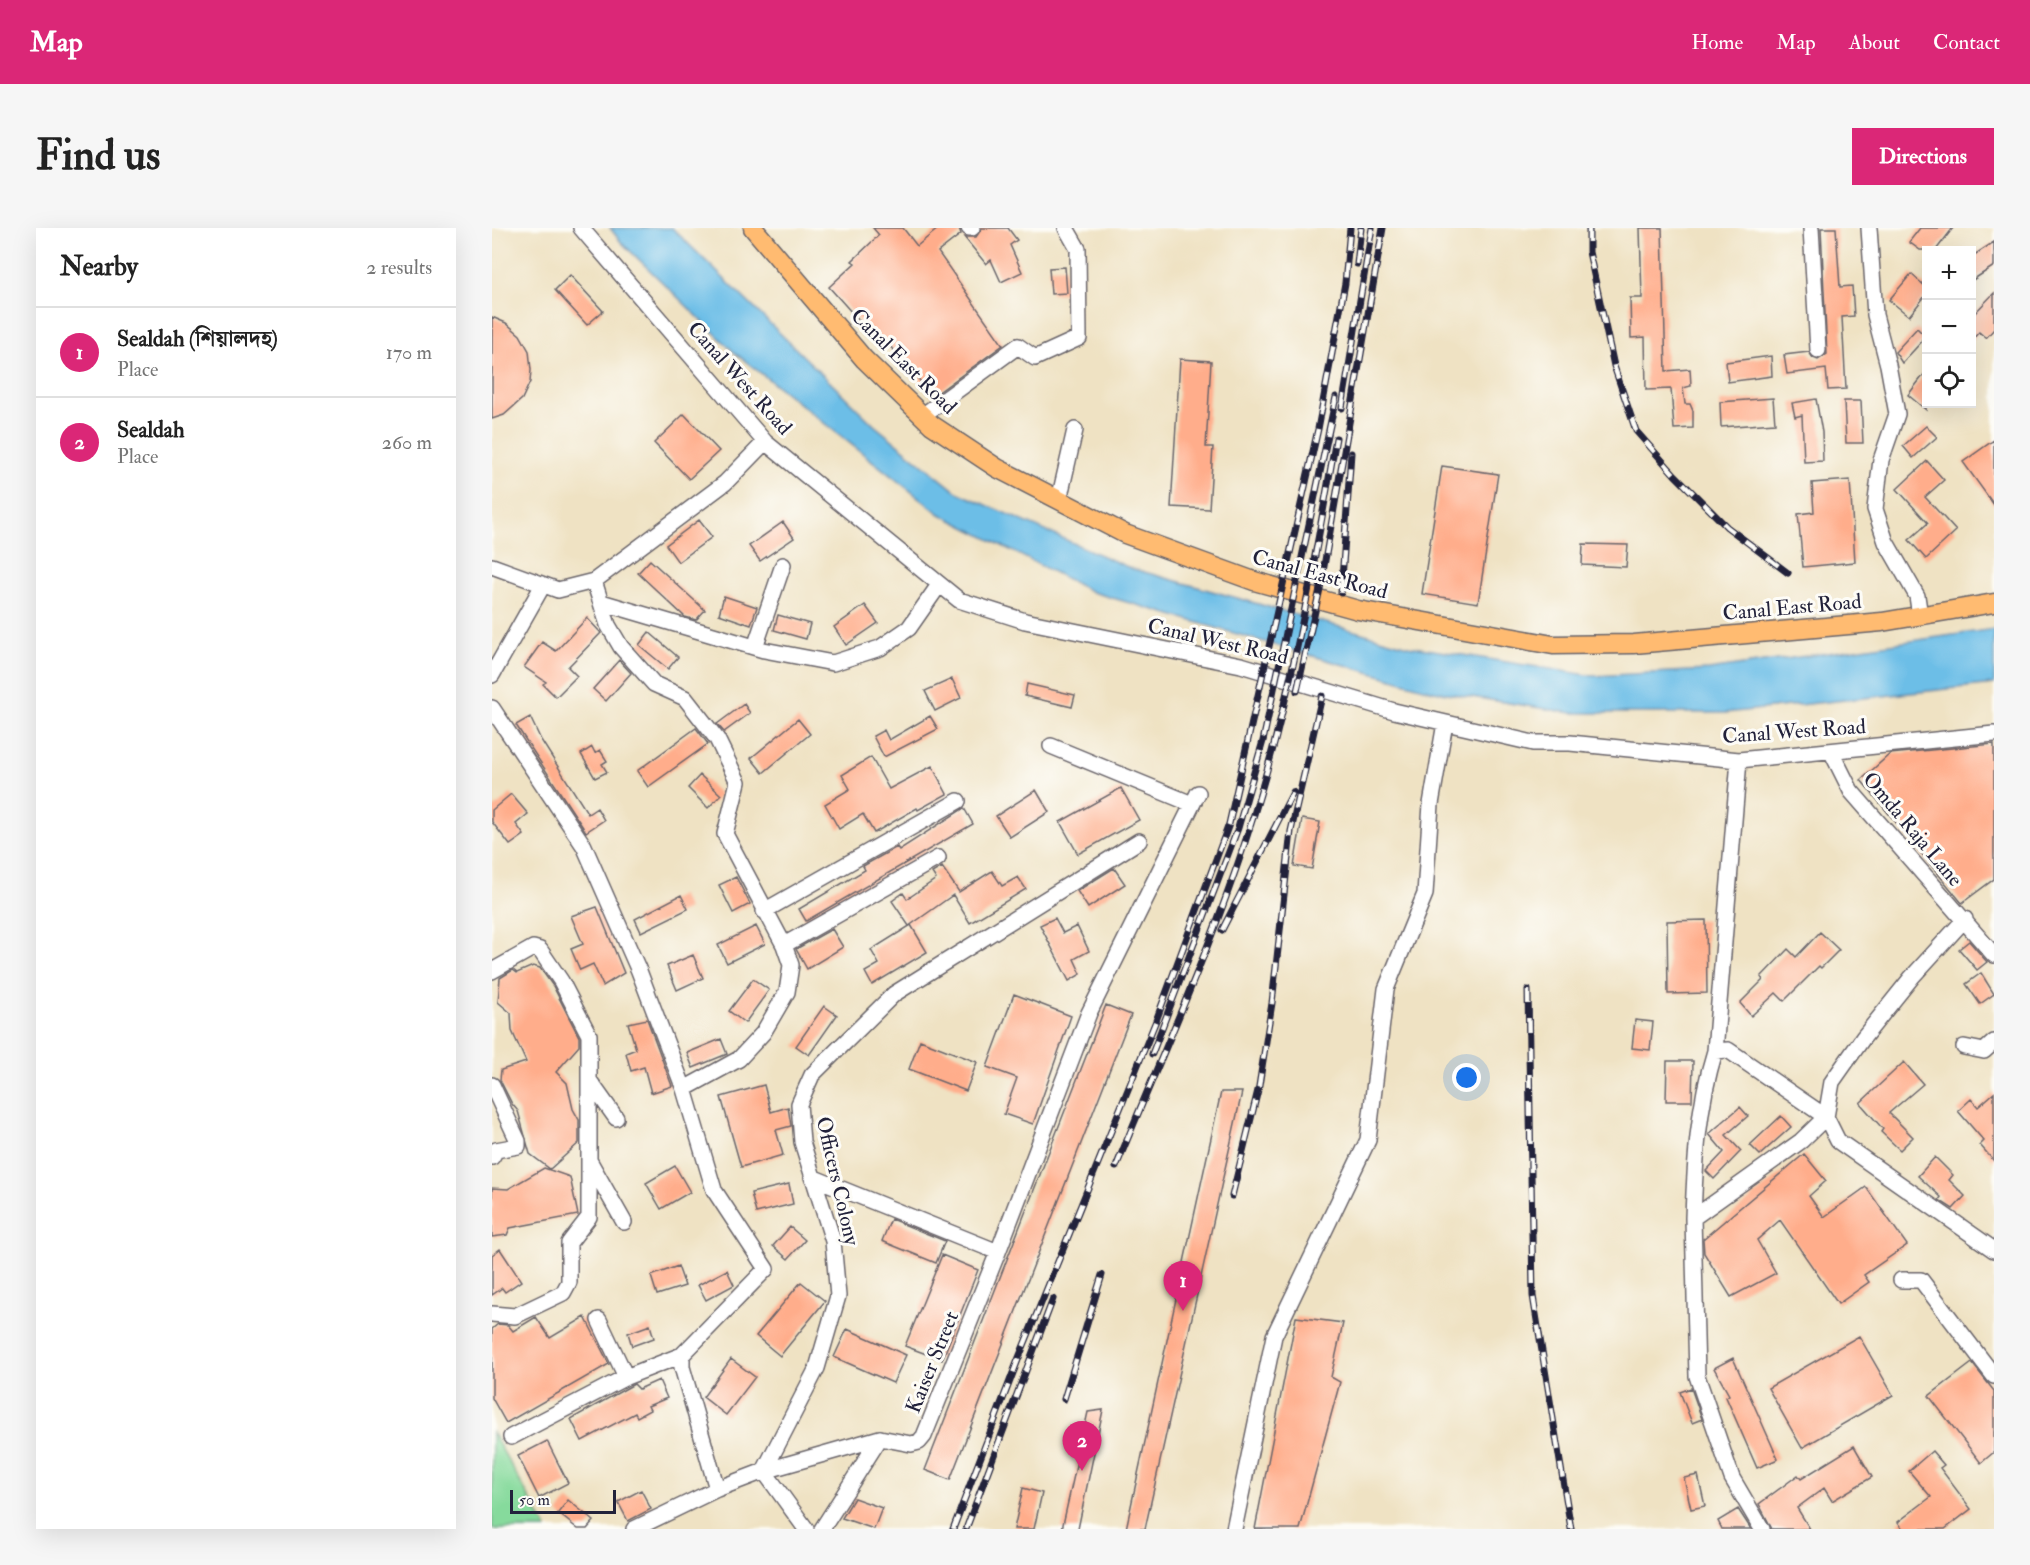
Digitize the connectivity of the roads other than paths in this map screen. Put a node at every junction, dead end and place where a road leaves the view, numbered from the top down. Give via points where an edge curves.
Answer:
1 (581, 228) edge
2 (754, 228) edge
3 (1066, 228) edge
4 (1810, 228) edge
5 (1869, 228) edge
6 (1818, 350) dead end
7 (922, 416) junction
8 (1075, 430) dead end
9 (765, 441) junction
10 (1059, 500) junction
11 (783, 565) dead end
12 (492, 566) edge
13 (594, 581) junction
14 (543, 585) junction
15 (939, 585) junction
16 (601, 602) junction
17 (1994, 603) edge
18 (1920, 616) junction
19 (755, 647) junction
20 (492, 675) edge
21 (492, 708) edge
22 (1445, 723) junction
23 (1994, 734) edge
24 (1051, 746) dead end
25 (1831, 751) junction
26 (1739, 760) junction
27 (958, 801) dead end
28 (1138, 841) dead end
29 (938, 858) dead end
30 (764, 911) junction
31 (1965, 919) junction
32 (784, 945) junction
33 (1994, 955) edge
34 (492, 971) edge
35 (1994, 1042) edge
36 (1964, 1047) dead end
37 (1715, 1051) junction
38 (589, 1080) junction
39 (492, 1085) edge
40 (684, 1089) junction
41 (1826, 1117) junction
42 (616, 1118) dead end
43 (492, 1157) edge
44 (589, 1160) junction
45 (812, 1177) junction
46 (1693, 1218) junction
47 (624, 1222) dead end
48 (1994, 1250) edge
49 (998, 1252) junction
50 (1901, 1280) dead end
51 (492, 1314) edge
52 (599, 1320) dead end
53 (682, 1355) junction
54 (1994, 1376) edge
55 (626, 1377) junction
56 (511, 1437) dead end
57 (880, 1438) junction
58 (764, 1471) junction
59 (717, 1488) junction
60 (634, 1529) edge
61 (806, 1529) edge
62 (822, 1529) edge
63 (1234, 1529) edge
64 (1762, 1529) edge

1 - 9 street, Canal West Road
2 - 7 main road, Canal East Road via 864,360
3 - 7 street via 1078,249 1079,338 1035,358 1018,346
4 - 6 street
5 - 18 street via 1875,315 1897,414 1881,460 1875,509 1886,542 1917,596
7 - 10 main road, Canal East Road via 997,468
8 - 10 street
9 - 13 street via 725,483
9 - 15 street, Canal West Road
10 - 18 main road, Canal East Road via 1125,534 1254,581 1358,610 1553,645 1634,644
11 - 19 street
12 - 14 street
13 - 14 street via 558,590
13 - 16 street
14 - 20 street
15 - 19 street via 909,628 880,648 833,663
15 - 22 street, Canal West Road via 958,600 1025,621 1241,665
16 - 19 street
16 - 30 street via 608,625 648,680 681,694 717,739 738,782 725,834
17 - 18 main road, Canal East Road
21 - 40 street via 584,846 639,971
22 - 26 street, Canal West Road via 1533,743 1570,743
22 - 63 street via 1431,804 1425,894 1386,989 1368,1140 1274,1336
23 - 25 street, Canal West Road
24 - 49 street, Kaiser Street via 1195,798 1089,1013
25 - 26 street, Canal West Road
25 - 31 street, Omda Raja Lane via 1851,791 1956,914
26 - 37 street
27 - 30 street
28 - 45 street, Officers Colony via 894,994 812,1076 799,1104 802,1142
29 - 32 street
30 - 32 street
31 - 33 street, Omda Raja Lane
31 - 41 street via 1912,977 1838,1073 1832,1082
32 - 40 street via 791,965 787,992 764,1033 739,1059
34 - 38 street via 534,948 540,950 589,1035
35 - 36 street via 1984,1051
37 - 41 street via 1728,1050
37 - 46 street via 1696,1141
38 - 42 street
38 - 44 street
39 - 43 street via 518,1141 518,1146 496,1150
40 - 53 street via 714,1190 766,1269
41 - 46 street via 1801,1140
41 - 48 street via 1838,1141
44 - 47 street
44 - 51 street via 589,1217 569,1243 569,1282 563,1293 516,1316
45 - 49 street
45 - 58 street, Officers Colony via 833,1241 838,1296 817,1368
46 - 64 street via 1697,1376 1732,1478
49 - 57 street, Kaiser Street via 924,1436 910,1444
50 - 54 street via 1921,1280
52 - 55 street
53 - 55 street
53 - 59 street via 682,1367
55 - 56 street
57 - 58 street, Kaiser Street
57 - 62 street
58 - 59 street, Kaiser Street
58 - 61 street
59 - 60 street, Kaiser Street

